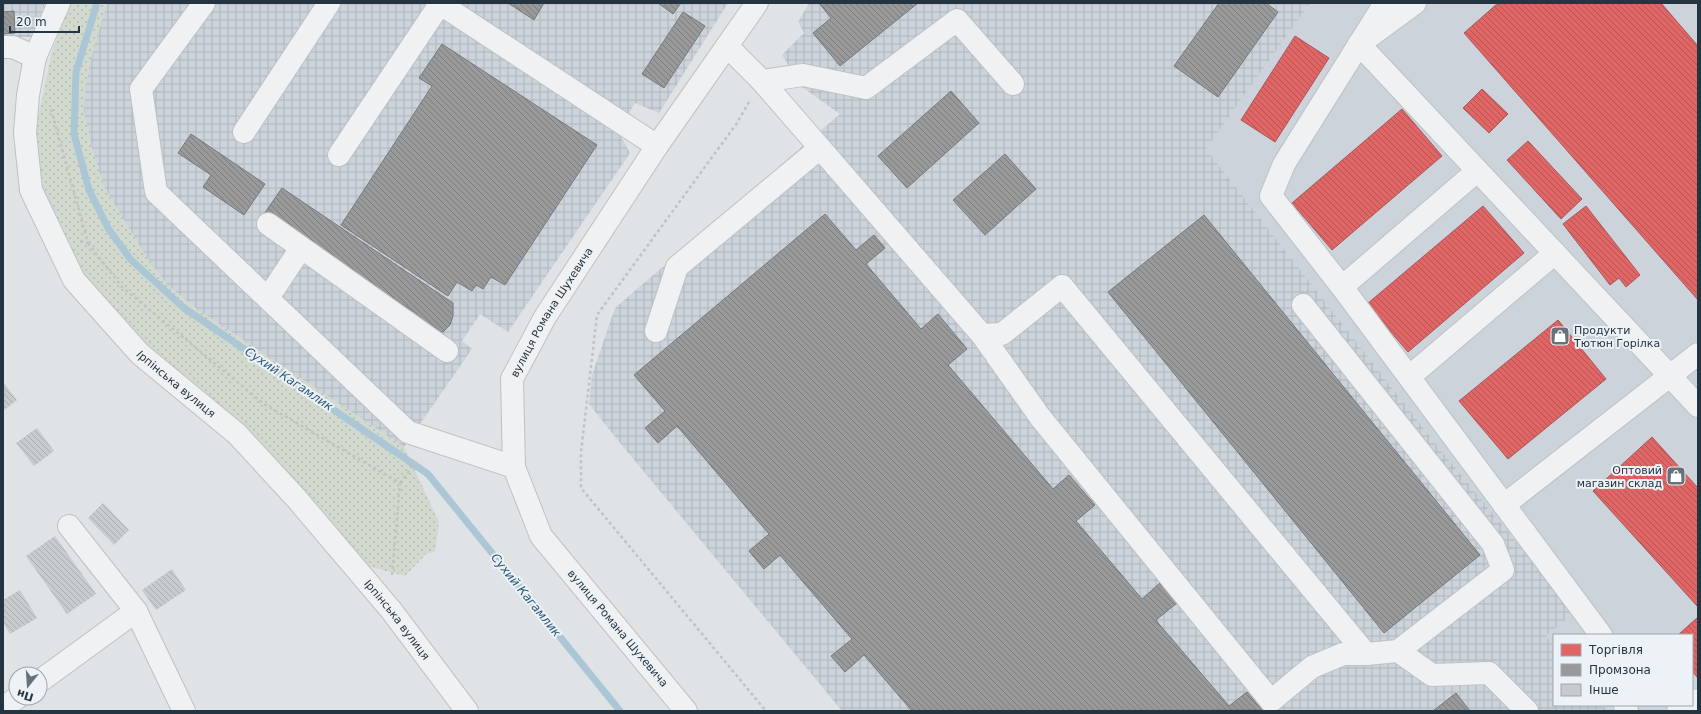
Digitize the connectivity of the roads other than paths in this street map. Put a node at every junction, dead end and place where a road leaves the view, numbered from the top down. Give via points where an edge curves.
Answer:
1 (59, 3) edge
2 (204, 3) edge
3 (329, 3) edge
4 (440, 3) edge
5 (757, 3) edge
6 (1385, 3) edge
7 (1415, 3) edge
8 (1359, 44) junction
9 (728, 46) junction
10 (3, 47) edge
11 (35, 57) junction
12 (762, 82) junction
13 (1013, 84) dead end
14 (244, 132) dead end
15 (657, 146) junction
16 (820, 148) junction
17 (339, 155) dead end
18 (1477, 171) junction
19 (268, 224) dead end
20 (301, 248) junction
21 (1555, 253) junction
22 (1342, 287) junction
23 (268, 298) junction
24 (1303, 305) dead end
25 (656, 331) dead end
26 (982, 334) junction
27 (447, 351) dead end
28 (1698, 354) edge
29 (1670, 375) junction
30 (1409, 377) junction
31 (1698, 406) edge
32 (514, 467) junction
33 (1504, 505) junction
34 (69, 526) dead end
35 (136, 611) junction
36 (1599, 634) edge
37 (1398, 651) junction
38 (1366, 654) junction
39 (48, 675) edge
40 (1692, 706) edge
41 (184, 711) edge
42 (468, 711) edge
43 (686, 711) edge
44 (1527, 711) edge
45 (1678, 711) edge

1 - 11 street, Ірпінська вулиця
2 - 23 street via 141,89 156,192
3 - 14 street
4 - 15 street
4 - 17 street
5 - 9 street, вулиця Романа Шухевича
6 - 8 street
7 - 8 street
8 - 18 street
8 - 22 street via 1284,164 1271,196
9 - 12 street
9 - 15 street, вулиця Романа Шухевича
10 - 11 street via 13,47
11 - 42 street, Ірпінська вулиця via 25,133 31,190 74,280 140,354 237,434 296,498 391,610
12 - 13 street via 803,75 866,88 958,20
12 - 16 street
15 - 32 street, вулиця Романа Шухевича via 545,317 512,379
16 - 25 street via 677,267
16 - 26 street
18 - 21 street
18 - 22 street
19 - 20 street
20 - 23 street
20 - 27 street
21 - 29 street
21 - 30 street
22 - 30 street
23 - 32 street via 408,432
24 - 37 street via 1493,544 1503,570
26 - 38 street via 1002,334 1062,286
26 - 38 street via 1040,417 1271,701 1312,667 1344,654
28 - 29 street
29 - 31 street
29 - 33 street
30 - 33 street
32 - 43 street, вулиця Романа Шухевича via 541,536
33 - 36 street
34 - 35 street
35 - 39 street
35 - 41 street
37 - 38 street
37 - 44 street via 1432,675 1489,673
40 - 45 street via 1688,710

